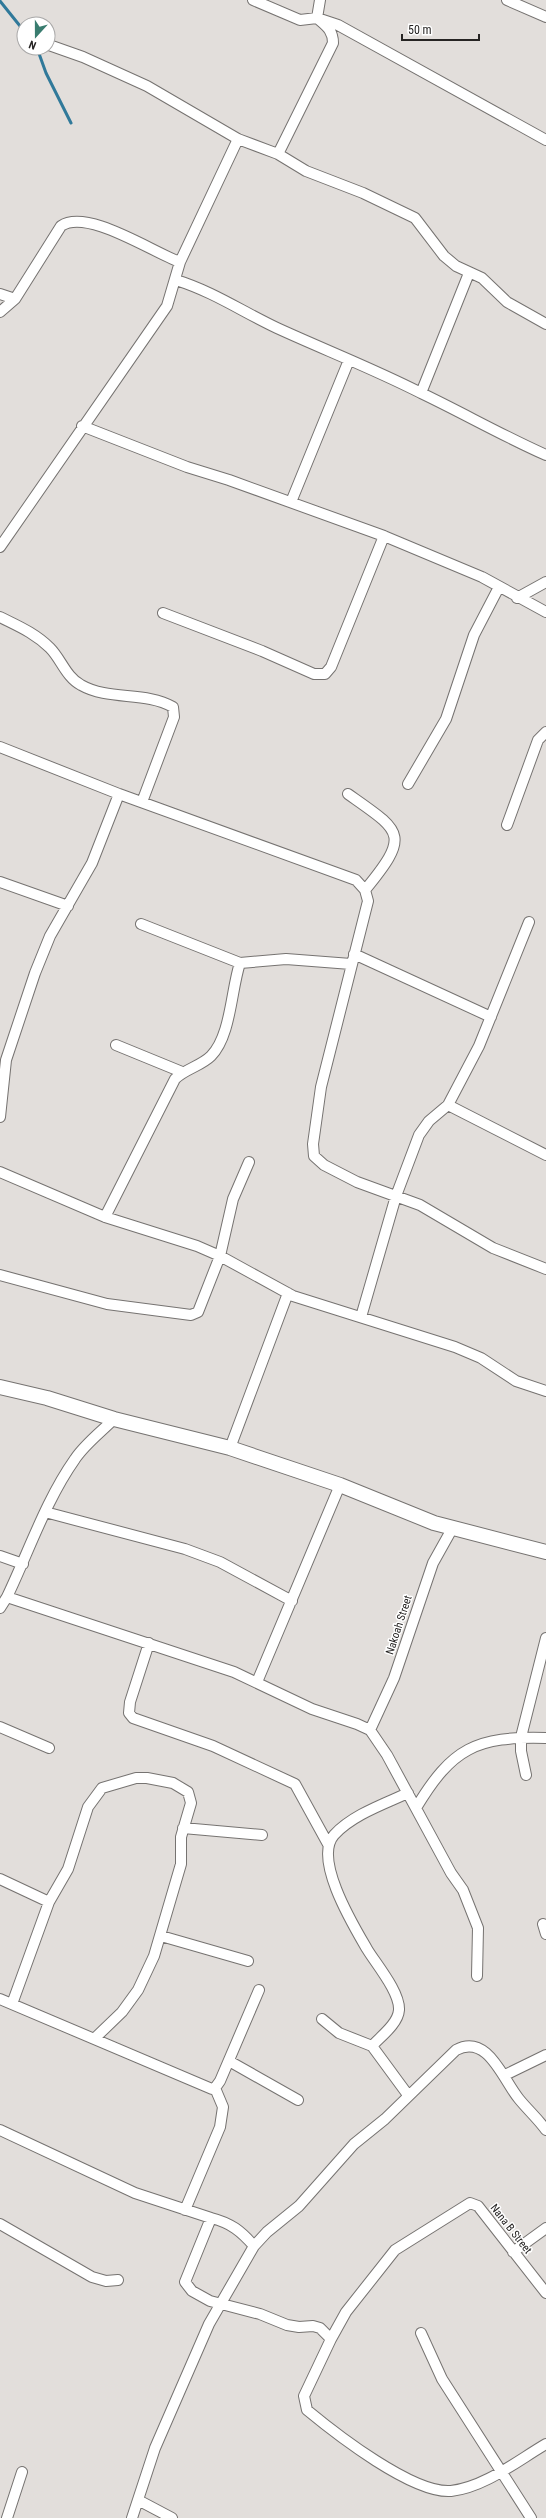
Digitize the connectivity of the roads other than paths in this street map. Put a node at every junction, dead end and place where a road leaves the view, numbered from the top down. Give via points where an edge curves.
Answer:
1 (253, 0) edge
2 (320, 0) edge
3 (507, 0) edge
4 (546, 17) edge
5 (317, 18) junction
6 (56, 47) edge
7 (238, 140) junction
8 (546, 140) edge
9 (278, 154) junction
10 (180, 262) junction
11 (469, 273) junction
12 (176, 280) junction
13 (0, 294) edge
14 (15, 300) junction
15 (0, 312) edge
16 (546, 324) edge
17 (349, 360) junction
18 (421, 393) junction
19 (82, 426) junction
20 (546, 455) edge
21 (291, 502) junction
22 (384, 536) junction
23 (0, 547) edge
24 (546, 582) edge
25 (499, 587) junction
26 (518, 598) junction
27 (546, 612) edge
28 (163, 613) dead end
29 (0, 617) edge
30 (546, 732) edge
31 (0, 747) edge
32 (408, 784) dead end
33 (119, 794) junction
34 (348, 794) dead end
35 (142, 802) junction
36 (507, 825) dead end
37 (0, 882) edge
38 (365, 890) junction
39 (68, 906) junction
40 (529, 922) dead end
41 (141, 924) dead end
42 (353, 959) junction
43 (240, 963) junction
44 (491, 1017) junction
45 (116, 1045) dead end
46 (3, 1059) edge
47 (182, 1072) junction
48 (448, 1105) junction
49 (0, 1117) edge
50 (546, 1156) edge
51 (249, 1162) dead end
52 (0, 1172) edge
53 (396, 1196) junction
54 (105, 1217) junction
55 (220, 1256) junction
56 (546, 1269) edge
57 (0, 1276) edge
58 (288, 1293) junction
59 (361, 1317) junction
60 (0, 1387) edge
61 (546, 1390) edge
62 (114, 1419) junction
63 (230, 1448) junction
64 (340, 1485) junction
65 (45, 1512) junction
66 (452, 1529) junction
67 (546, 1552) edge
68 (0, 1556) edge
69 (23, 1564) junction
70 (7, 1597) junction
71 (292, 1600) junction
72 (0, 1608) edge
73 (546, 1638) edge
74 (149, 1643) junction
75 (257, 1682) junction
76 (0, 1728) edge
77 (370, 1730) junction
78 (521, 1737) junction
79 (546, 1738) edge
80 (49, 1748) dead end
81 (526, 1775) dead end
82 (408, 1793) junction
83 (416, 1808) junction
84 (183, 1828) junction
85 (262, 1836) dead end
86 (328, 1844) junction
87 (0, 1879) edge
88 (49, 1902) junction
89 (161, 1936) junction
90 (248, 1961) dead end
91 (477, 1976) dead end
92 (259, 1990) dead end
93 (0, 1999) edge
94 (12, 2004) junction
95 (322, 2019) dead end
96 (95, 2038) junction
97 (372, 2046) junction
98 (546, 2055) edge
99 (229, 2061) junction
100 (505, 2075) junction
101 (215, 2088) junction
102 (408, 2095) junction
103 (298, 2100) dead end
104 (0, 2130) edge
105 (546, 2130) edge
106 (185, 2210) junction
107 (211, 2218) junction
108 (0, 2224) edge
109 (546, 2228) edge
110 (254, 2246) junction
111 (513, 2252) junction
112 (118, 2280) dead end
113 (546, 2293) edge
114 (218, 2304) junction
115 (421, 2333) dead end
116 (331, 2339) junction
117 (546, 2444) edge
118 (501, 2471) junction
119 (22, 2472) dead end
120 (138, 2500) junction
121 (7, 2518) edge
122 (132, 2518) edge
123 (172, 2518) edge
124 (531, 2518) edge

1 - 5 street via 300,20
2 - 5 street
3 - 4 street
5 - 8 street via 338,25
5 - 9 street via 330,29 333,43
6 - 7 street via 83,56 147,86
7 - 9 street
7 - 10 street
9 - 11 street via 306,171 363,193 415,218 444,256
10 - 12 street
10 - 14 street via 88,222 67,222 61,226
11 - 16 street via 482,278 507,302
11 - 18 street
12 - 17 street via 202,288 275,327
12 - 19 street via 166,306
13 - 14 street
14 - 15 street
17 - 18 street
17 - 21 street
18 - 20 street via 498,434
19 - 21 street via 187,467
19 - 23 street
21 - 22 street
22 - 25 street via 482,577
22 - 28 street via 331,667 325,674 314,674
24 - 26 street
25 - 26 street
25 - 32 street via 474,635 446,719
26 - 27 street
29 - 35 street via 40,639 80,685 110,694 140,696 173,708 174,716
30 - 36 street via 538,740
31 - 33 street
33 - 35 street
33 - 39 street via 92,863
34 - 38 street via 385,820 396,839 384,865
35 - 38 street via 356,880
37 - 39 street
38 - 42 street via 368,901
39 - 46 street via 50,936
40 - 44 street
41 - 43 street
42 - 43 street via 286,958
42 - 44 street
42 - 53 street via 321,1087 312,1152 318,1161 328,1167 362,1184
43 - 47 street via 225,1030 217,1049 207,1060
44 - 48 street via 480,1046
45 - 47 street
46 - 49 street
47 - 54 street via 161,1102
48 - 50 street
48 - 53 street via 429,1120 419,1135
51 - 55 street via 233,1199
52 - 54 street
53 - 56 street via 430,1210 493,1248
53 - 59 street
54 - 55 street via 197,1246
55 - 57 street via 200,1309 191,1315 107,1304
55 - 58 street
58 - 59 street
58 - 63 street
59 - 61 street via 455,1347 481,1358 516,1381
60 - 62 street via 47,1398
62 - 63 street
62 - 65 street via 76,1458
63 - 64 street
64 - 66 street
64 - 71 street
65 - 69 street
65 - 71 street via 185,1549 220,1562
66 - 67 street
66 - 77 street, Nakoah Street via 433,1563 394,1678
68 - 69 street
69 - 70 street
70 - 72 street
70 - 74 street
71 - 75 street
73 - 78 street
74 - 75 street
74 - 86 street via 130,1702 129,1713 133,1718 213,1746 295,1784
75 - 77 street via 312,1709
76 - 80 street
77 - 82 street
78 - 79 street
78 - 81 street
78 - 83 street via 476,1745 460,1753 444,1768
82 - 83 street
82 - 86 street via 352,1821 334,1835
83 - 91 street via 463,1890 473,1913 478,1928
84 - 85 street
84 - 88 street via 191,1803 190,1797 182,1788 161,1780 136,1778 102,1788 88,1807 68,1869
84 - 89 street via 181,1864
86 - 97 street via 330,1874 355,1927 387,1978 397,2000 399,2011 395,2021
87 - 88 street
88 - 94 street
89 - 90 street
89 - 96 street via 138,1990 115,2021
92 - 99 street
93 - 94 street
94 - 96 street
95 - 97 street via 339,2034
96 - 101 street via 212,2089
97 - 102 street
98 - 100 street
99 - 101 street
99 - 103 street
100 - 102 street via 481,2049 465,2045 456,2050
100 - 105 street via 519,2099
101 - 106 street via 223,2107 220,2127
102 - 110 street via 385,2119 354,2144 299,2206
104 - 106 street via 135,2193
106 - 107 street
107 - 110 street via 237,2228
107 - 114 street via 186,2282 201,2296
108 - 112 street via 86,2274 106,2281
109 - 111 street
110 - 114 street
111 - 113 street, Nana B Street
111 - 116 street, Nana B Street via 478,2206 470,2203 395,2250 346,2312
114 - 116 street via 260,2314 287,2325 320,2328
114 - 120 street via 155,2448
115 - 118 street via 442,2379
116 - 118 street via 304,2396 307,2410 323,2423 390,2470 434,2489 450,2491 465,2488
117 - 118 street
118 - 124 street
119 - 121 street
120 - 122 street
120 - 123 street

